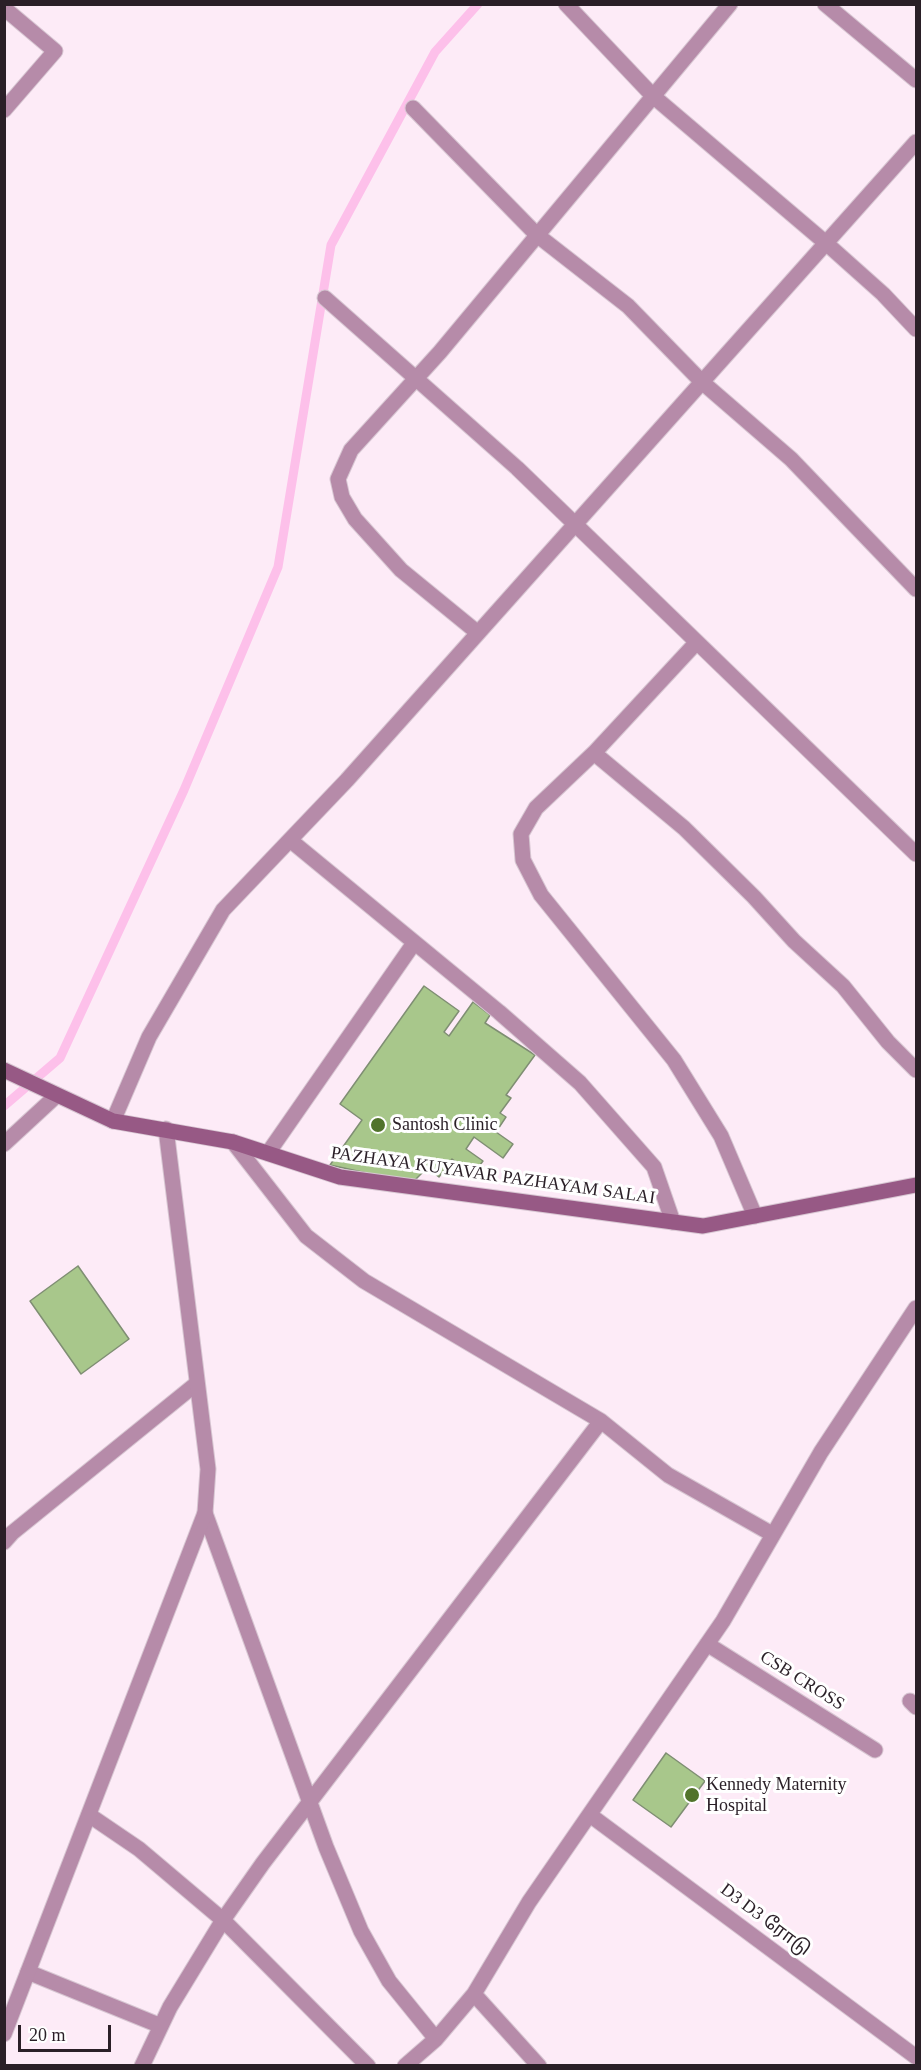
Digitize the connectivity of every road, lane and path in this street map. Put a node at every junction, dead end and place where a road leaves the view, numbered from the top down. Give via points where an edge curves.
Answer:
1 (566, 4) edge
2 (730, 4) edge
3 (825, 4) edge
4 (4, 8) edge
5 (916, 80) edge
6 (653, 96) junction
7 (413, 108) dead end
8 (4, 110) edge
9 (916, 142) edge
10 (537, 235) junction
11 (827, 244) junction
12 (325, 298) dead end
13 (916, 329) edge
14 (417, 378) junction
15 (702, 382) junction
16 (575, 525) junction
17 (916, 589) edge
18 (478, 633) junction
19 (696, 643) junction
20 (594, 753) junction
21 (290, 840) junction
22 (916, 854) edge
23 (414, 943) junction
24 (916, 1070) edge
25 (8, 1072) edge
26 (56, 1096) junction
27 (113, 1121) junction
28 (166, 1129) junction
29 (233, 1142) junction
30 (4, 1144) edge
31 (268, 1153) junction
32 (916, 1185) edge
33 (755, 1216) junction
34 (673, 1222) junction
35 (916, 1308) edge
36 (196, 1384) junction
37 (601, 1421) junction
38 (205, 1513) junction
39 (772, 1534) junction
40 (4, 1542) edge
41 (707, 1644) junction
42 (875, 1750) dead end
43 (311, 1801) junction
44 (89, 1815) junction
45 (590, 1815) junction
46 (223, 1920) junction
47 (28, 1972) junction
48 (474, 1994) junction
49 (161, 2026) junction
50 (4, 2034) edge
51 (436, 2039) junction
52 (916, 2057) edge
53 (142, 2066) edge
54 (368, 2066) edge
55 (405, 2066) edge
56 (539, 2066) edge

1 - 6 street
2 - 6 street
3 - 5 street
4 - 8 street via 55,51
6 - 10 street
6 - 11 street
7 - 10 street
9 - 11 street
10 - 14 street
10 - 15 street via 628,306
11 - 13 street
11 - 15 street
12 - 14 street
14 - 16 street
14 - 18 street via 351,450 338,479 342,497 355,519 401,570
15 - 16 street
15 - 17 street via 791,459
16 - 18 street
16 - 19 street
18 - 21 street
19 - 20 street
19 - 22 street
20 - 24 street via 684,828 843,986
20 - 33 street via 536,808 521,834 522,860 540,895 674,1060 721,1136
21 - 23 street
21 - 27 street via 223,910 149,1037
23 - 31 street
23 - 34 street via 580,1083 654,1167
25 - 26 main road, PAZHAYA KUYAVAR PAZHAYAM SALAI
26 - 27 main road, PAZHAYA KUYAVAR PAZHAYAM SALAI
26 - 30 street
27 - 28 main road, PAZHAYA KUYAVAR PAZHAYAM SALAI
28 - 29 main road, PAZHAYA KUYAVAR PAZHAYAM SALAI
28 - 36 street
29 - 31 main road, PAZHAYA KUYAVAR PAZHAYAM SALAI
29 - 37 street via 306,1236 364,1281
31 - 34 main road, PAZHAYA KUYAVAR PAZHAYAM SALAI via 340,1177
32 - 33 main road, PAZHAYA KUYAVAR PAZHAYAM SALAI
33 - 34 main road, PAZHAYA KUYAVAR PAZHAYAM SALAI via 703,1226
35 - 39 street
36 - 38 street via 208,1469
36 - 40 street
37 - 39 street via 668,1475
37 - 43 street
38 - 43 street
38 - 44 street
39 - 41 street
41 - 42 street, CSB CROSS
41 - 45 street
43 - 46 street
43 - 51 street via 361,1931 389,1982
44 - 46 street via 139,1849
44 - 47 street
45 - 48 street via 529,1902
45 - 52 street, D3 D3 ரோடு
46 - 49 street
46 - 54 street
47 - 49 street
47 - 50 street
48 - 51 street
48 - 56 street
49 - 53 street
51 - 55 street

